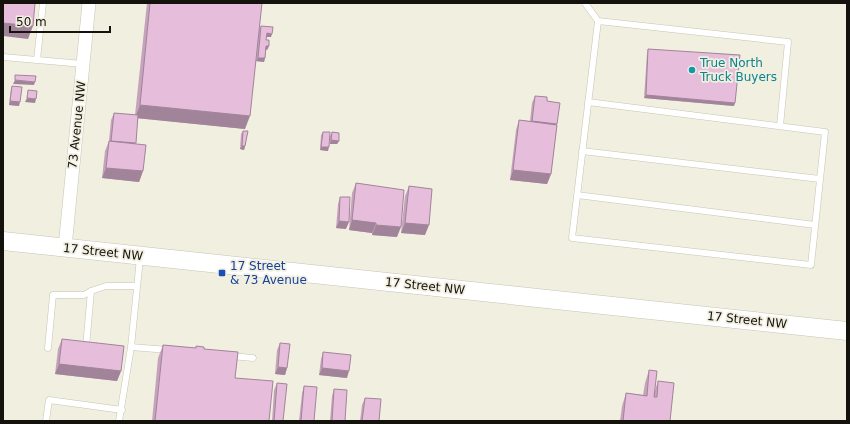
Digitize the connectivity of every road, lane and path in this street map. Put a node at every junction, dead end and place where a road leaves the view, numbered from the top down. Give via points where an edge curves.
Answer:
1 (43, 3) edge
2 (89, 3) edge
3 (585, 3) edge
4 (598, 21) junction
5 (3, 57) edge
6 (37, 60) junction
7 (83, 64) junction
8 (588, 102) junction
9 (780, 126) junction
10 (582, 151) junction
11 (820, 179) junction
12 (577, 195) junction
13 (815, 225) junction
14 (3, 241) edge
15 (65, 248) junction
16 (140, 256) junction
17 (136, 286) junction
18 (91, 291) junction
19 (847, 330) edge
20 (86, 347) edge
21 (131, 347) junction
22 (48, 348) dead end
23 (176, 351) edge
24 (222, 355) edge
25 (253, 358) dead end
26 (122, 410) junction
27 (46, 421) edge
28 (120, 421) edge

1 - 6 lane
2 - 7 street, 73 Avenue NW
3 - 4 lane
4 - 8 lane
4 - 9 lane via 788,42
5 - 6 lane
6 - 7 lane
7 - 15 street, 73 Avenue NW
8 - 9 lane
8 - 10 lane
9 - 11 lane via 824,132
10 - 11 lane
10 - 12 lane
11 - 13 lane
12 - 13 lane
12 - 13 lane via 572,238 811,265
14 - 15 main road, 17 Street NW
15 - 16 main road, 17 Street NW
16 - 17 lane
16 - 19 main road, 17 Street NW
17 - 18 lane via 106,286
17 - 21 lane
18 - 20 lane
18 - 22 lane via 84,295 53,294
21 - 23 lane
21 - 26 lane
24 - 25 lane
26 - 27 lane via 49,400
26 - 28 lane

